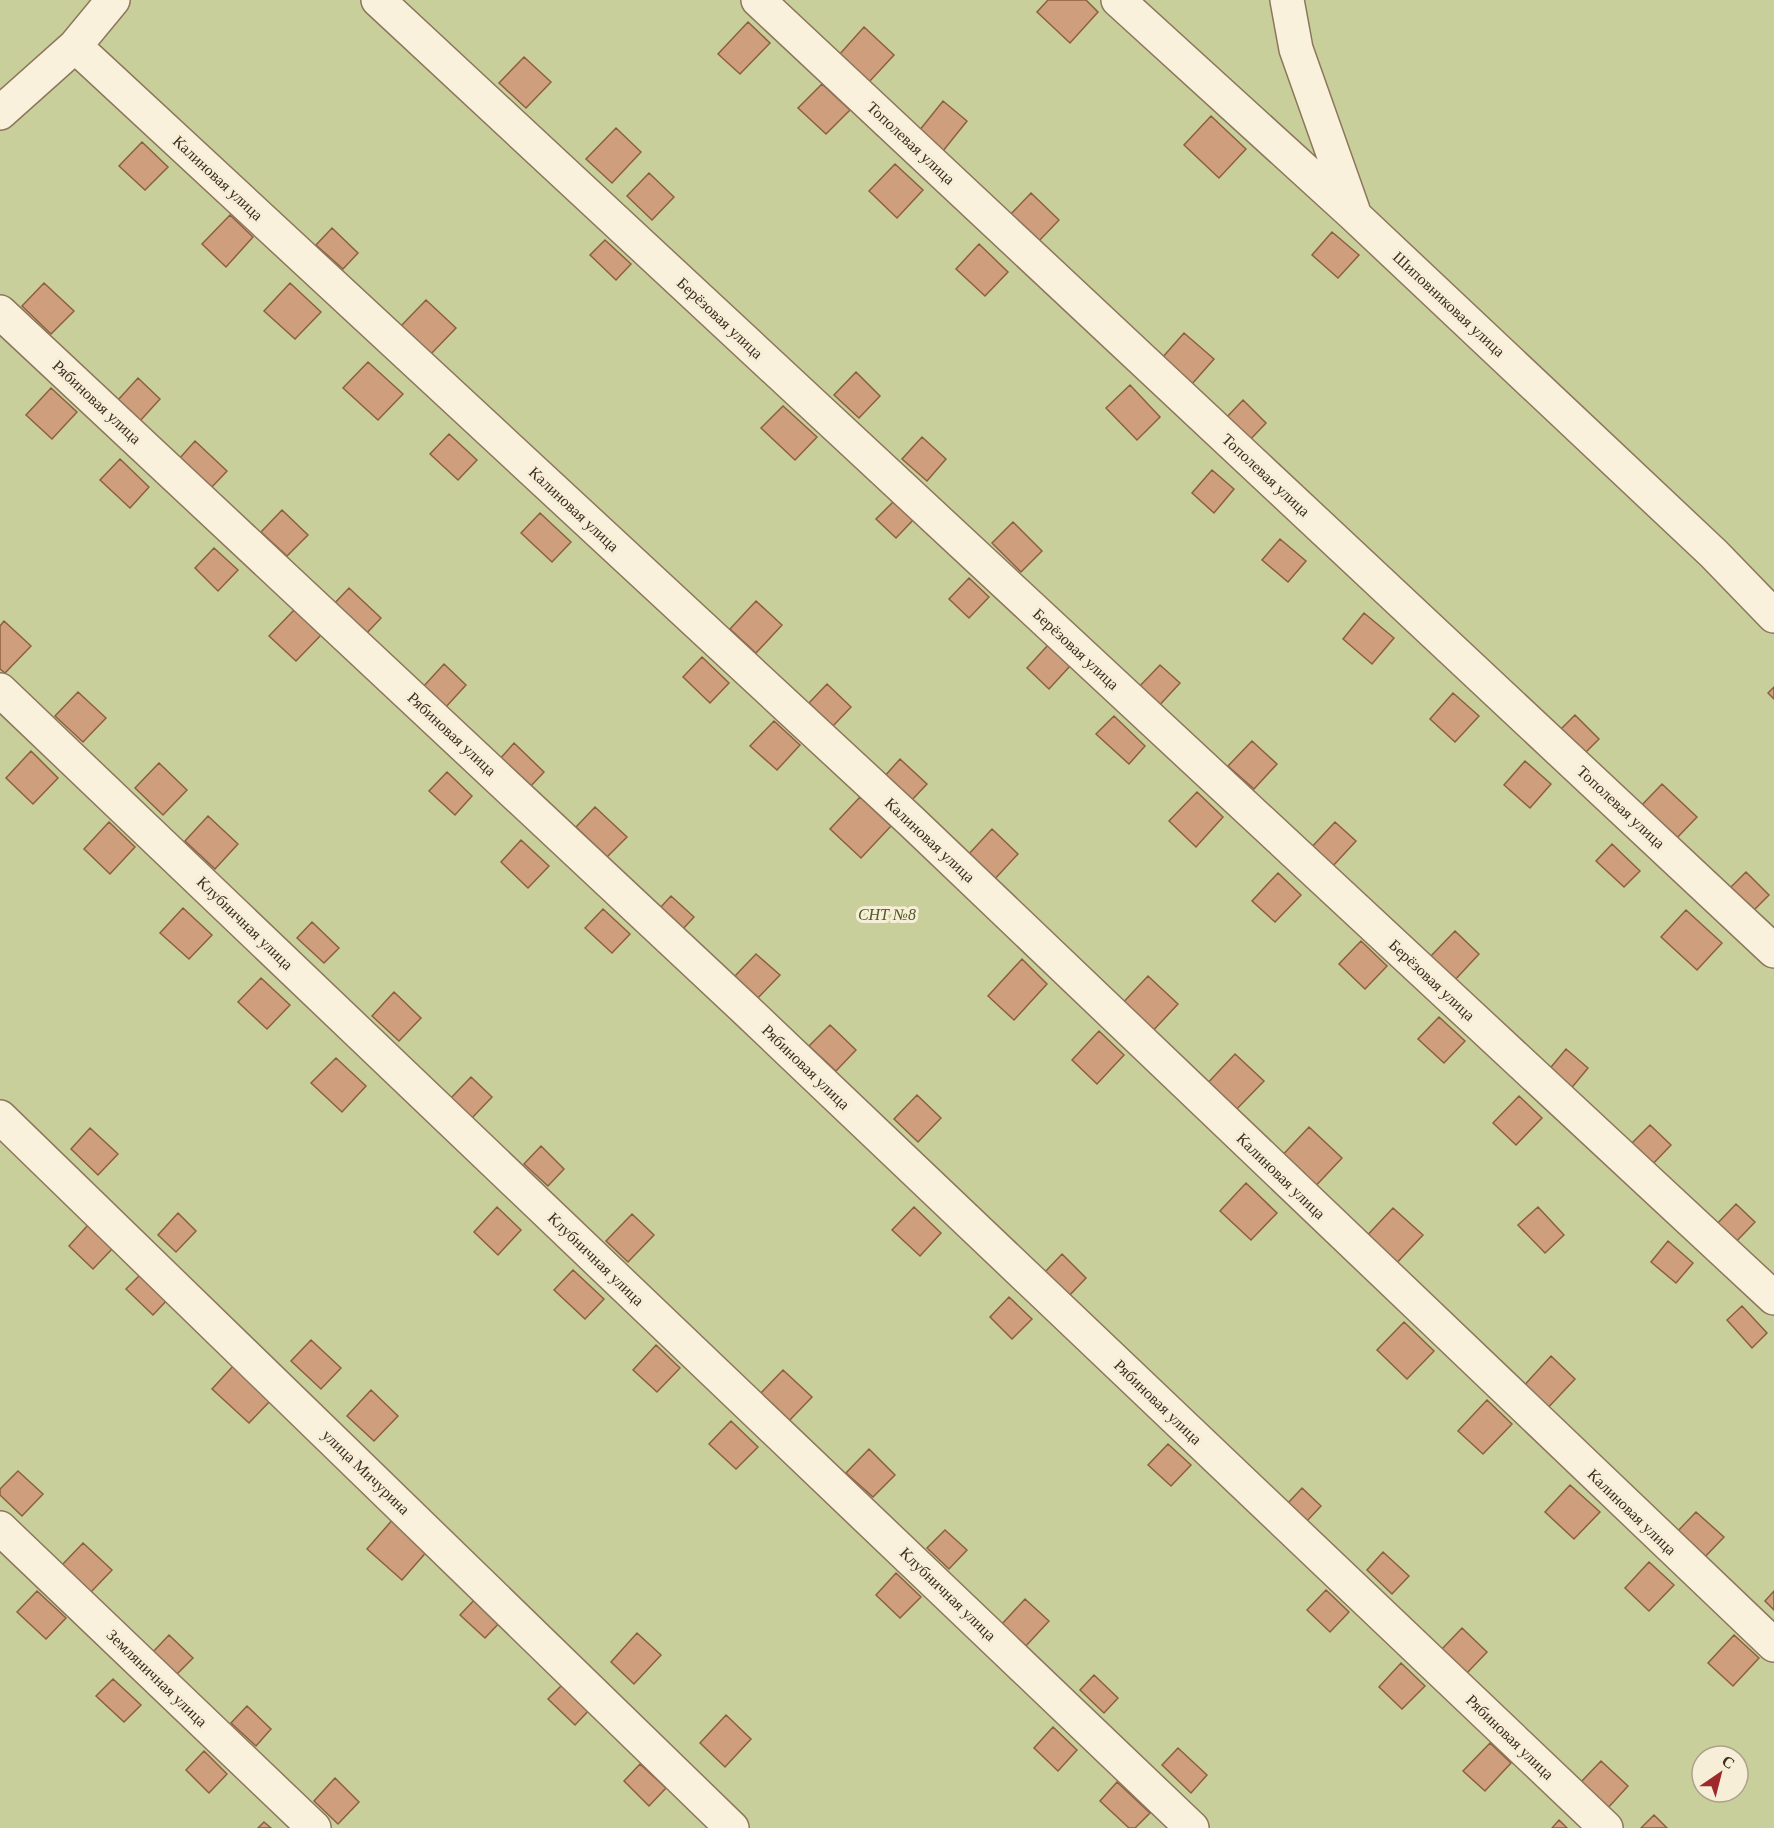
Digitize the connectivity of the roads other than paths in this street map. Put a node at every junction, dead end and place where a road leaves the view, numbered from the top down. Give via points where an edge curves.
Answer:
1 (113, 0) edge
2 (378, 0) edge
3 (758, 0) edge
4 (1118, 0) edge
5 (1287, 0) edge
6 (75, 46) junction
7 (0, 114) edge
8 (1354, 215) junction
9 (0, 312) edge
10 (1774, 616) edge
11 (0, 690) edge
12 (1774, 951) edge
13 (0, 1117) edge
14 (1774, 1298) edge
15 (0, 1528) edge
16 (1774, 1645) edge
17 (314, 1828) edge
18 (732, 1828) edge
19 (1192, 1828) edge
20 (1606, 1828) edge

1 - 6 street
2 - 14 street, Берёзовая улица
3 - 12 street, Тополевая улица
4 - 8 street, Шиповниковая улица
5 - 8 street via 1296,50
6 - 7 street
6 - 16 street, Калиновая улица via 912,822
8 - 10 street, Шиповниковая улица via 1714,554
9 - 20 street, Рябиновая улица via 744,1008
11 - 19 street, Клубничная улица
13 - 18 street, улица Мичурина
15 - 17 street, Земляничная улица

